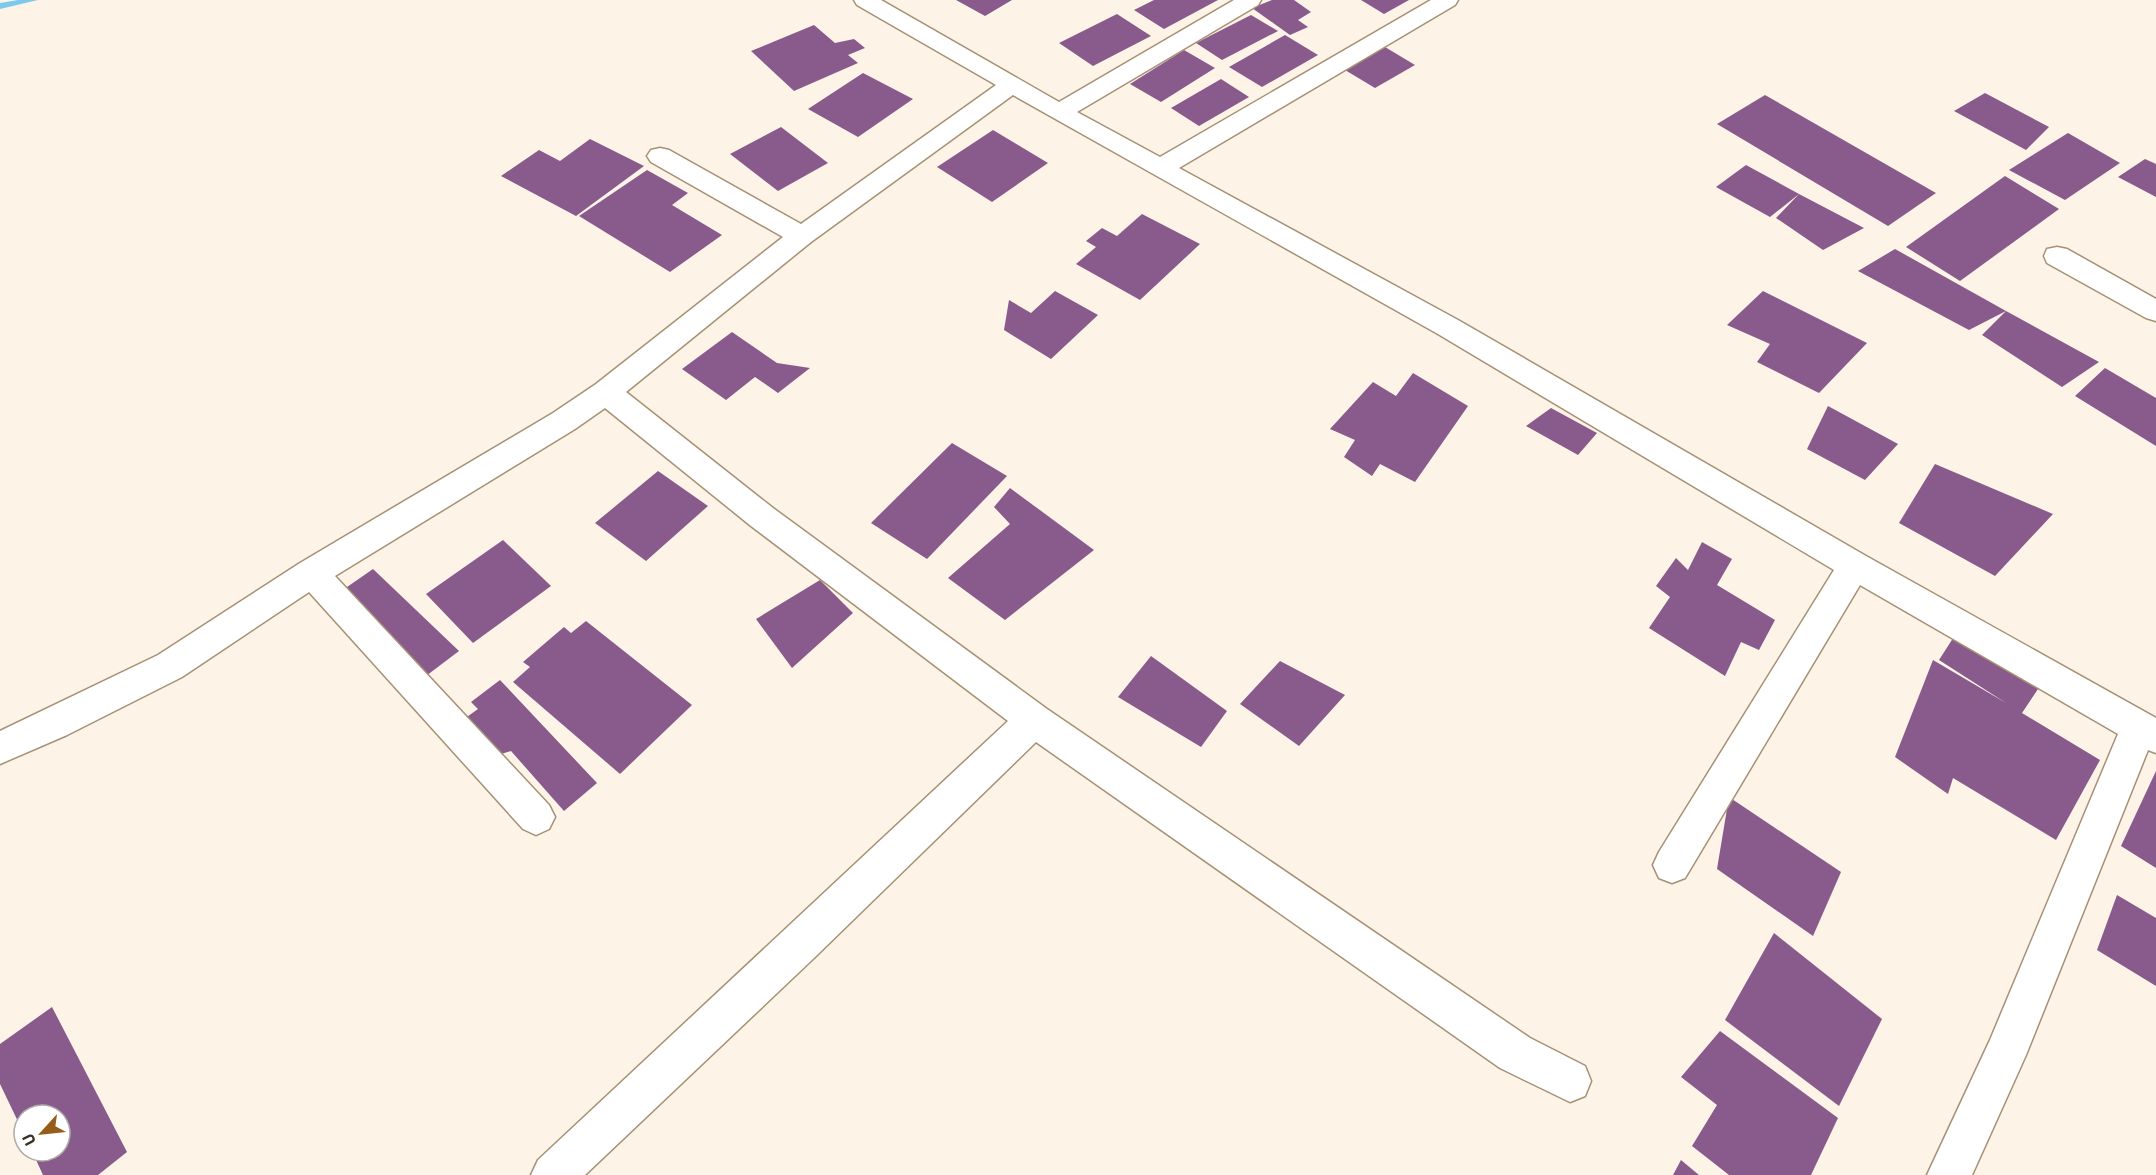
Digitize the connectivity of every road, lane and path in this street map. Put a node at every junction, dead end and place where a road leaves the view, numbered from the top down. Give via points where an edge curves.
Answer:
1 (867, 0) edge
2 (1250, 0) edge
3 (1447, 0) edge
4 (1012, 85) junction
5 (1059, 112) junction
6 (660, 156) dead end
7 (1162, 167) junction
8 (802, 236) junction
9 (2057, 256) dead end
10 (2156, 311) edge
11 (606, 392) junction
12 (1854, 566) junction
13 (312, 573) junction
14 (1034, 720) junction
15 (2147, 732) edge
16 (0, 748) edge
17 (536, 817) dead end
18 (1672, 865) dead end
19 (1570, 1081) dead end
20 (553, 1175) edge
21 (1949, 1175) edge

1 - 4 street
2 - 5 street
3 - 7 street
4 - 5 street
4 - 8 street
5 - 7 street
6 - 8 street
7 - 12 street via 1448,327
8 - 11 street
9 - 10 street
11 - 13 street
11 - 14 street via 762,517
12 - 15 street
12 - 18 street
13 - 16 street via 170,666
13 - 17 street
14 - 19 street via 1515,1053
14 - 20 street
15 - 21 street

